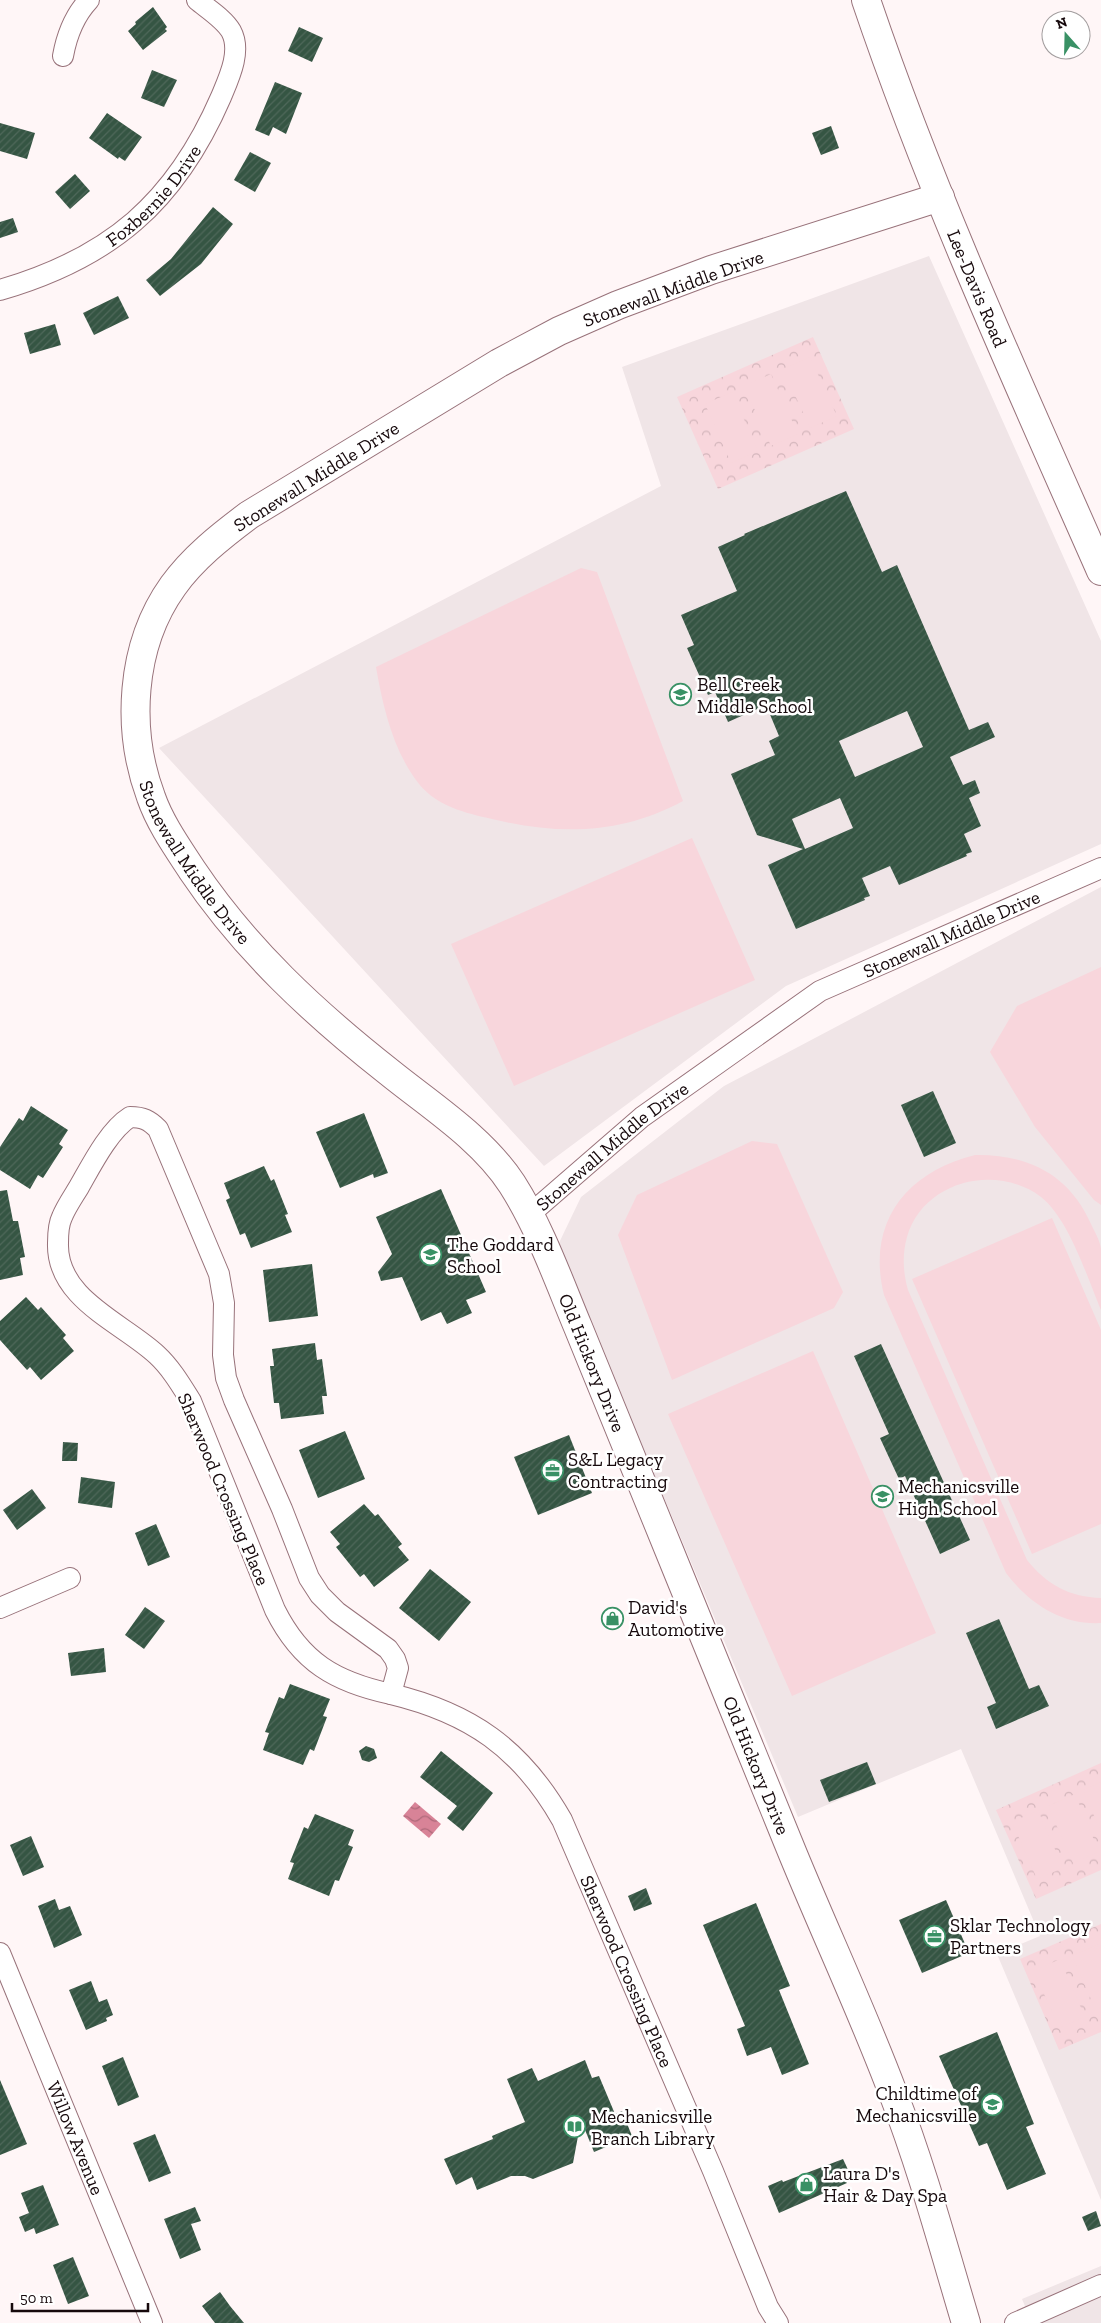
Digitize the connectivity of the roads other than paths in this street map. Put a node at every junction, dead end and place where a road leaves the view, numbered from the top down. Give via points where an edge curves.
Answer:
1 (90, 0) edge
2 (197, 0) edge
3 (866, 0) edge
4 (63, 56) dead end
5 (940, 197) junction
6 (0, 290) edge
7 (1101, 572) edge
8 (1101, 868) edge
9 (529, 1215) junction
10 (70, 1578) dead end
11 (0, 1608) edge
12 (391, 1694) junction
13 (0, 1953) edge
14 (1101, 2285) edge
15 (152, 2323) edge
16 (778, 2323) edge
17 (966, 2323) edge
18 (1015, 2323) edge

1 - 4 street via 75,18
2 - 6 street, Foxbernie Drive via 224,23 233,37 235,53 214,113 183,166 140,218 116,237 57,270
3 - 5 street, Lee-Davis Road
5 - 7 street, Lee-Davis Road
5 - 9 street, Stonewall Middle Drive via 711,270 618,304 499,363 249,515 190,565 171,588 156,616 142,654 136,686 138,739 142,768 152,800 183,858 207,892 275,972 311,1008 478,1144 512,1183
8 - 9 street, Stonewall Middle Drive via 820,990 642,1116
9 - 17 street, Old Hickory Drive via 894,2094 925,2183
10 - 11 street
12 - 12 street, Sherwood Crossing Place via 342,1680 300,1650 290,1638 275,1610 191,1401 159,1356 78,1293 61,1266 58,1249 62,1218 88,1170 120,1124 130,1117 149,1121 158,1129 219,1274 224,1303 226,1378 309,1578 337,1612 388,1649 398,1668
12 - 16 street, Sherwood Crossing Place via 439,1709 478,1729 507,1748 549,1797 562,1820 709,2162 768,2307
13 - 15 street, Willow Avenue
14 - 18 street

